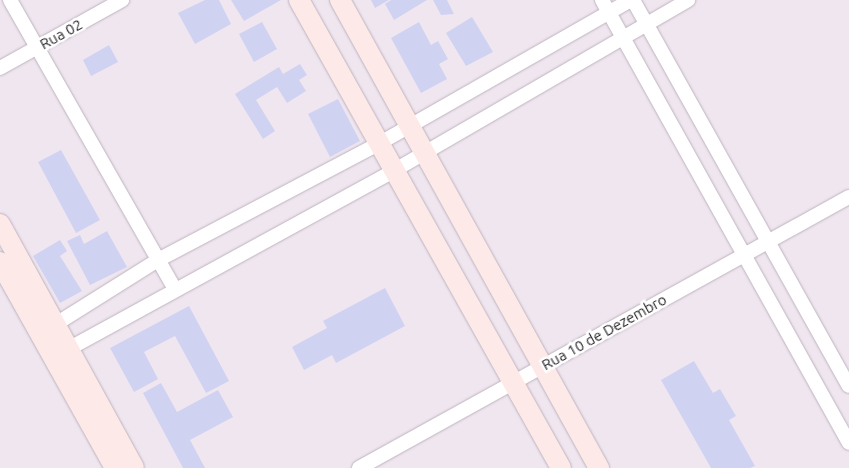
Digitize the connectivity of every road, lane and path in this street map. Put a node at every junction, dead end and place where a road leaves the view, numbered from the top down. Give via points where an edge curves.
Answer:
1 (10, 0) edge
2 (122, 0) edge
3 (299, 0) edge
4 (340, 0) edge
5 (632, 0) edge
6 (688, 0) edge
7 (606, 6) edge
8 (646, 23) junction
9 (623, 37) junction
10 (37, 47) junction
11 (0, 68) edge
12 (410, 126) junction
13 (380, 143) junction
14 (426, 152) junction
15 (395, 170) junction
16 (849, 197) edge
17 (0, 224) edge
18 (768, 242) junction
19 (744, 254) junction
20 (158, 260) junction
21 (0, 262) edge
22 (175, 289) junction
23 (47, 329) junction
24 (61, 353) junction
25 (541, 366) junction
26 (512, 384) junction
27 (849, 386) edge
28 (849, 443) edge
29 (115, 468) edge
30 (134, 468) edge
31 (359, 468) edge
32 (561, 468) edge
33 (599, 468) edge

1 - 10 street
2 - 10 street, Rua 02
3 - 13 main road
4 - 12 main road
5 - 7 street
5 - 8 street
6 - 8 street
7 - 9 street
7 - 12 street
8 - 9 street
8 - 18 street
9 - 14 street
9 - 19 street
10 - 11 street, Rua 02
10 - 20 street
12 - 13 street
12 - 14 main road
13 - 15 main road
13 - 20 street
14 - 15 street
14 - 25 main road
15 - 22 street
15 - 26 main road
16 - 18 street, Rua 10 de Dezembro
17 - 23 main road
18 - 19 street, Rua 10 de Dezembro
18 - 27 street
19 - 25 street, Rua 10 de Dezembro
19 - 28 street
20 - 22 street
20 - 23 street
21 - 23 main road
22 - 24 street
23 - 24 main road
24 - 29 main road
24 - 30 main road
25 - 26 street, Rua 10 de Dezembro
25 - 33 main road
26 - 31 street, Rua 10 de Dezembro
26 - 32 main road

